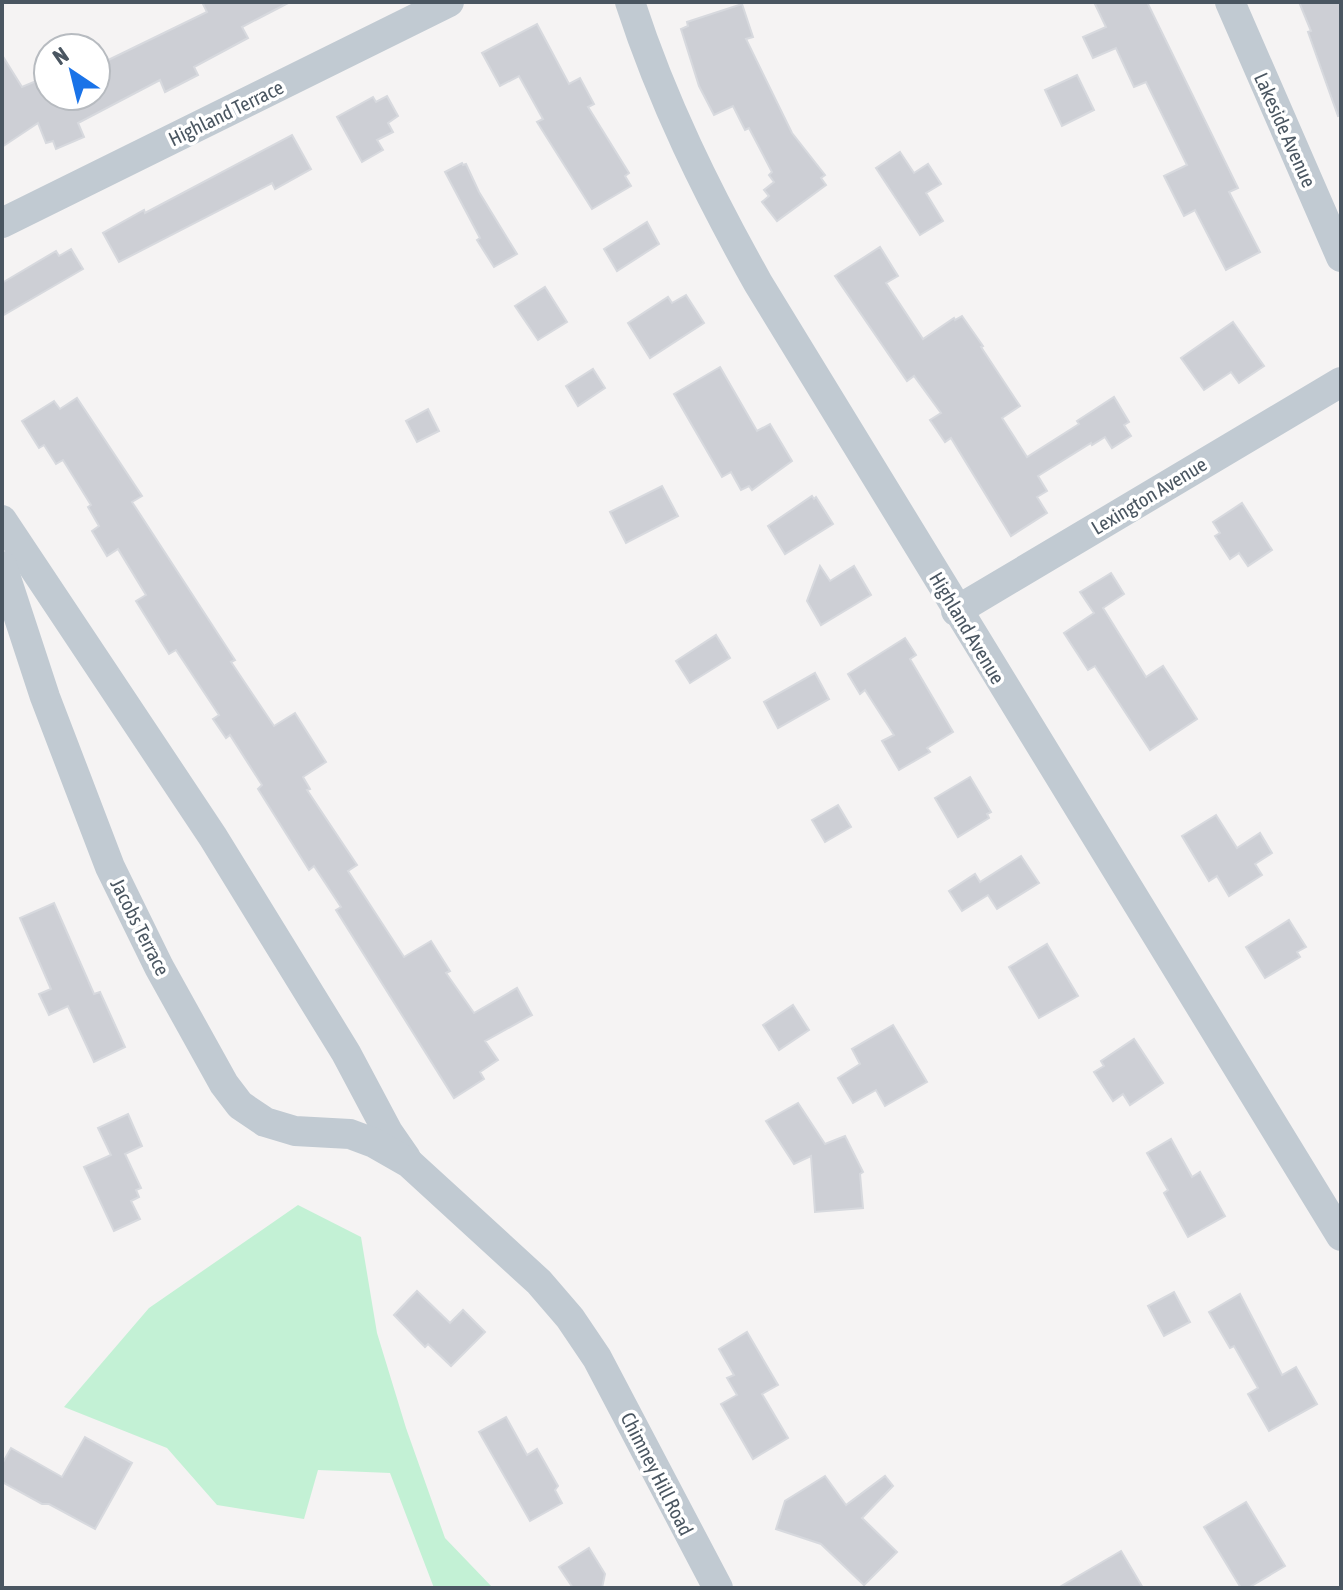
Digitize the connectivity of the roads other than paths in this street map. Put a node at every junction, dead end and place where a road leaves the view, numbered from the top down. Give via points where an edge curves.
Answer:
1 (449, 2) edge
2 (630, 2) edge
3 (1230, 2) edge
4 (2, 223) edge
5 (1341, 257) edge
6 (1341, 382) edge
7 (2, 520) edge
8 (2, 566) edge
9 (956, 611) junction
10 (409, 1163) junction
11 (1339, 1230) edge
12 (597, 1358) joint
13 (718, 1588) edge

1 - 4 street, Highland Terrace
2 - 9 street, Highland Avenue via 661,91 713,203
3 - 5 street, Lakeside Avenue
6 - 9 street, Lexington Avenue
7 - 10 street, Jacobs Terrace via 213,837
8 - 10 street, Jacobs Terrace via 110,867 224,1084 240,1105 265,1122 295,1131 350,1134
9 - 11 street, Highland Avenue
10 - 12 street, Jacobs Terrace via 539,1282
12 - 13 street, Chimney Hill Road

